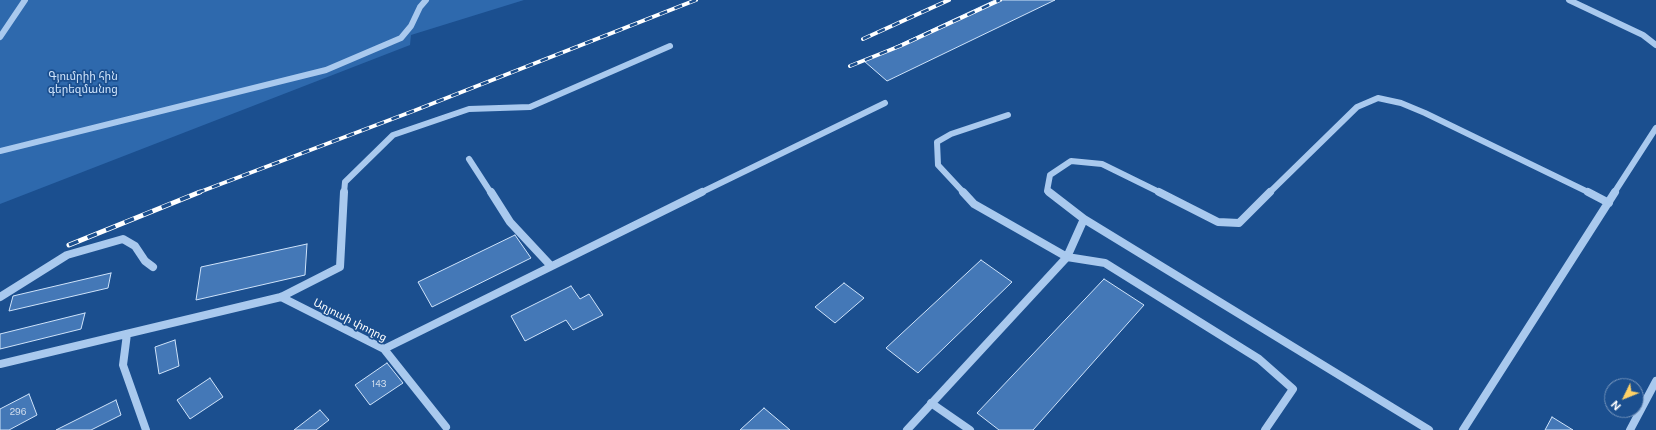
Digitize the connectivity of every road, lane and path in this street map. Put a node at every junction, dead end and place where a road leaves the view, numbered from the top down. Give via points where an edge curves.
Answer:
1 (25, 0) edge
2 (426, 0) edge
3 (1569, 0) edge
4 (0, 37) edge
5 (670, 46) dead end
6 (1656, 46) edge
7 (885, 103) dead end
8 (1008, 115) dead end
9 (1656, 128) edge
10 (0, 151) edge
11 (469, 160) dead end
12 (1609, 203) junction
13 (1084, 219) junction
14 (1067, 257) junction
15 (551, 266) junction
16 (153, 267) dead end
17 (281, 297) junction
18 (0, 298) edge
19 (127, 334) junction
20 (384, 349) junction
21 (0, 364) edge
22 (1656, 380) edge
23 (931, 403) junction
24 (446, 427) dead end
25 (146, 430) edge
26 (907, 430) edge
27 (970, 430) edge
28 (1265, 430) edge
29 (1429, 430) edge
30 (1463, 430) edge
31 (1630, 430) edge

1 - 4 street
2 - 10 street via 401,38 326,70
3 - 6 street via 1643,35
5 - 17 street via 530,107 469,109 393,135 345,182 340,267
7 - 15 street
8 - 14 street via 951,134 937,142 938,165 974,204
9 - 12 street
11 - 15 street via 510,222
12 - 13 street via 1425,113 1401,103 1378,98 1357,107 1240,223 1218,222 1102,164 1072,161 1050,175 1047,190
12 - 30 street
13 - 14 street
13 - 29 street
14 - 23 street
14 - 28 street via 1105,263 1259,359 1293,389
15 - 20 street
16 - 18 street via 145,261 135,246 123,239 67,255
17 - 19 street
17 - 20 street, Աղյուսի փողոց
19 - 21 street
19 - 25 street via 123,365
20 - 24 street, Աղյուսի փողոց
22 - 31 street
23 - 26 street
23 - 27 street

